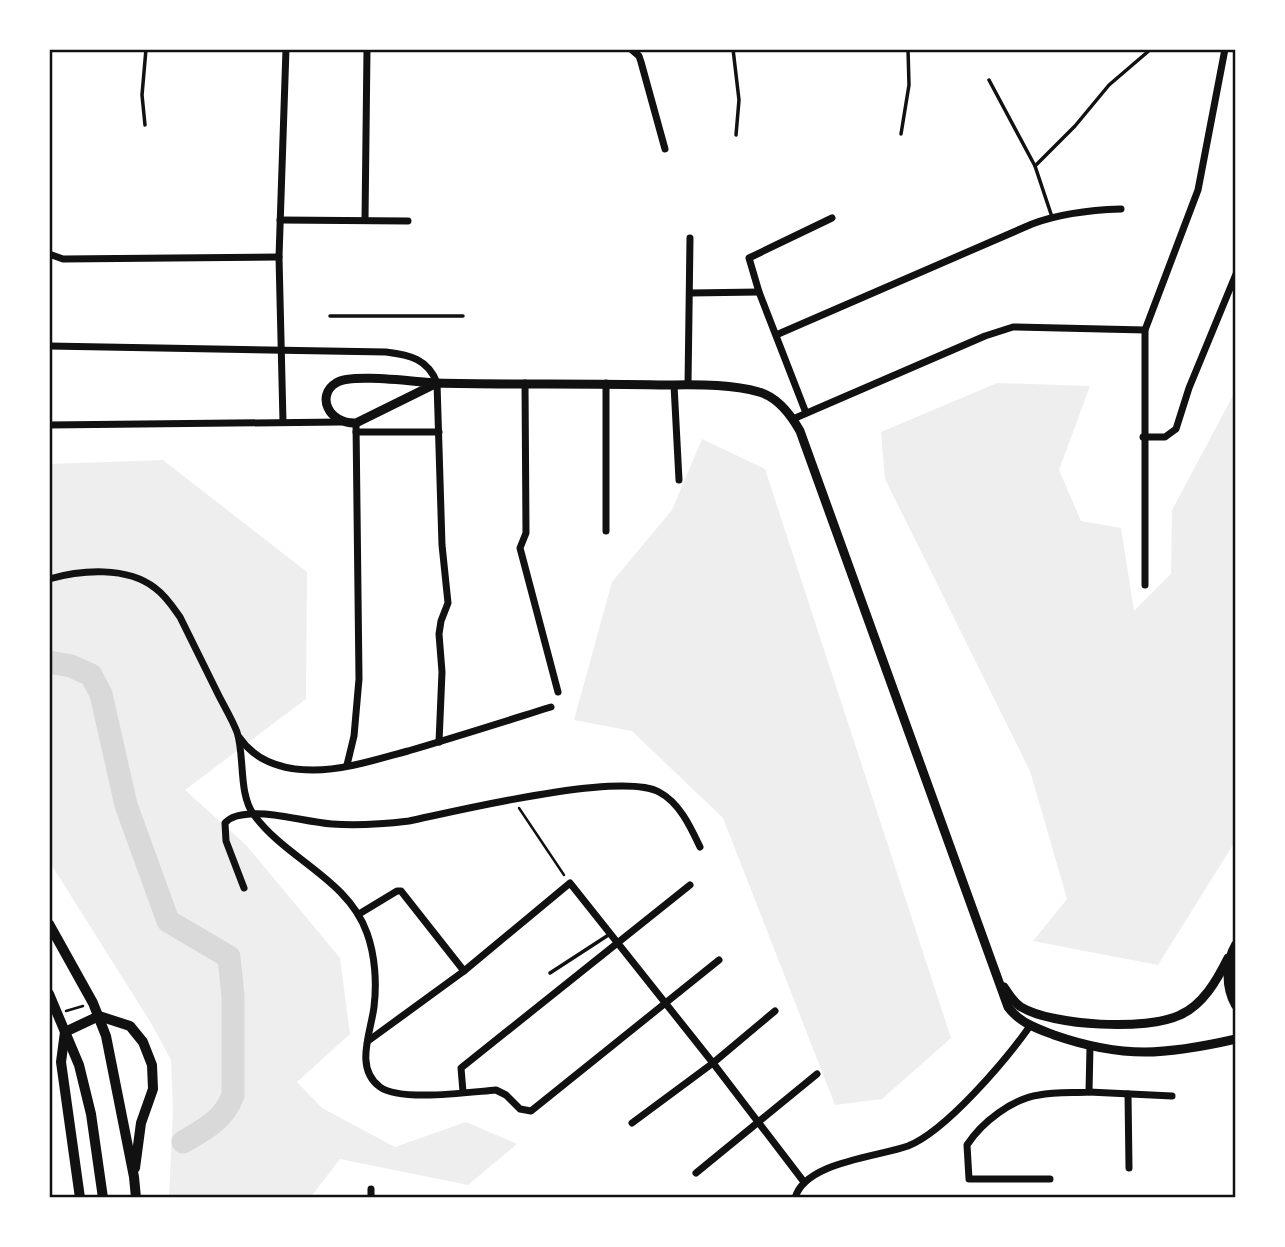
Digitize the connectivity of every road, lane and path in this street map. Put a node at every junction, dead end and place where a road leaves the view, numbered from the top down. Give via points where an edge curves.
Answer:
1 (146, 49) edge
2 (286, 49) edge
3 (367, 49) edge
4 (631, 49) edge
5 (733, 49) edge
6 (908, 49) edge
7 (1151, 49) edge
8 (1225, 49) edge
9 (989, 80) dead end
10 (145, 125) dead end
11 (901, 134) dead end
12 (736, 135) dead end
13 (665, 149) dead end
14 (1035, 166) junction
15 (1121, 209) dead end
16 (1052, 217) junction
17 (832, 218) dead end
18 (280, 220) junction
19 (365, 220) junction
20 (408, 221) dead end
21 (690, 238) dead end
22 (49, 254) edge
23 (279, 257) junction
24 (1236, 274) edge
25 (759, 292) junction
26 (690, 293) junction
27 (330, 316) dead end
28 (464, 316) dead end
29 (1145, 330) junction
30 (776, 335) junction
31 (49, 346) edge
32 (282, 349) junction
33 (437, 383) junction
34 (525, 383) junction
35 (606, 383) junction
36 (674, 385) junction
37 (688, 385) junction
38 (806, 413) junction
39 (793, 419) junction
40 (283, 422) junction
41 (341, 422) junction
42 (49, 425) edge
43 (356, 428) junction
44 (439, 432) junction
45 (1143, 438) junction
46 (679, 480) dead end
47 (606, 531) dead end
48 (49, 579) edge
49 (1144, 585) dead end
50 (558, 692) dead end
51 (551, 707) dead end
52 (237, 733) junction
53 (439, 742) junction
54 (347, 765) junction
55 (514, 800) junction
56 (252, 814) junction
57 (700, 848) dead end
58 (570, 883) junction
59 (690, 885) dead end
60 (244, 888) dead end
61 (359, 914) junction
62 (49, 924) edge
63 (610, 934) junction
64 (617, 944) junction
65 (1236, 946) edge
66 (1229, 957) junction
67 (719, 960) dead end
68 (464, 971) junction
69 (550, 973) dead end
70 (997, 977) junction
71 (49, 994) edge
72 (664, 1001) junction
73 (93, 1003) junction
74 (1236, 1005) edge
75 (775, 1011) dead end
76 (58, 1013) junction
77 (99, 1016) junction
78 (1059, 1018) junction
79 (1030, 1026) junction
80 (65, 1032) junction
81 (1050, 1033) junction
82 (1236, 1039) edge
83 (368, 1041) junction
84 (1090, 1047) junction
85 (713, 1063) junction
86 (817, 1074) dead end
87 (463, 1092) junction
88 (1089, 1092) junction
89 (1128, 1094) junction
90 (1172, 1096) dead end
91 (758, 1121) junction
92 (632, 1123) dead end
93 (1129, 1168) dead end
94 (696, 1173) dead end
95 (134, 1177) junction
96 (1050, 1179) dead end
97 (804, 1182) junction
98 (80, 1198) edge
99 (103, 1198) edge
100 (136, 1198) edge
101 (795, 1198) edge

1 - 10 lane
2 - 18 street
3 - 19 street
4 - 13 street via 642,62
5 - 12 lane via 739,100
6 - 11 lane via 909,85
7 - 14 lane via 1109,85
8 - 29 street via 1198,190
9 - 14 lane
14 - 16 lane
15 - 16 street
16 - 30 street
17 - 25 street via 750,256
18 - 19 street
18 - 23 street
19 - 20 street
21 - 26 street
22 - 23 street via 63,259
23 - 32 street
24 - 45 street via 1176,429 1165,437
25 - 26 street
25 - 30 street
26 - 37 street
27 - 28 lane
29 - 38 street via 1013,327
29 - 45 street
30 - 38 street
31 - 32 street
32 - 33 street via 402,354 428,365
32 - 40 street
33 - 34 street
33 - 41 street via 341,380 332,384 327,399 329,413
33 - 43 street
33 - 44 street
34 - 35 street
34 - 50 street via 526,534 521,553
35 - 36 street
35 - 47 street
36 - 37 street
36 - 46 street
37 - 39 street via 761,392
38 - 39 street
39 - 70 street
40 - 41 street
40 - 42 street
41 - 43 street
43 - 44 street
43 - 54 street via 359,679
44 - 53 street via 448,603 439,634
45 - 49 street
48 - 52 street via 66,574 120,573 156,588 180,617
51 - 53 street
52 - 54 street via 248,750 269,762 313,770
52 - 56 street
53 - 54 street
55 - 56 street via 381,824 331,824
55 - 57 street via 610,786 643,787 660,792 684,815
55 - 58 path
56 - 60 street via 225,823 226,841
56 - 61 street
58 - 63 street
58 - 68 street
59 - 64 street
61 - 68 street via 401,891
61 - 83 street via 374,969
62 - 73 main road
63 - 64 street
63 - 69 lane
64 - 72 street
64 - 87 street via 461,1068
65 - 66 main road
66 - 74 main road via 1230,992
66 - 78 street via 1207,993 1182,1015 1138,1026
67 - 72 street
68 - 83 street
70 - 78 street via 1018,1005
70 - 79 street via 1008,1007
71 - 76 main road
72 - 85 street
72 - 87 street via 537,1107 520,1109 496,1090
73 - 76 path
73 - 77 main road
75 - 85 street
76 - 80 main road
77 - 80 main road
77 - 95 main road
77 - 95 main road via 130,1026 152,1065 153,1089 141,1123
78 - 81 street
79 - 81 street
79 - 97 street via 987,1079 919,1140 825,1169
80 - 98 main road via 61,1062
80 - 99 main road via 79,1065
81 - 84 street
82 - 84 street via 1142,1053
83 - 87 street via 368,1071 381,1087 427,1095
84 - 88 street
85 - 91 street
85 - 92 street
86 - 91 street
88 - 89 street
88 - 96 street via 1037,1095 1017,1103 968,1142 969,1179
89 - 90 street
89 - 93 street
91 - 94 street
91 - 97 street
95 - 100 main road
97 - 101 street

